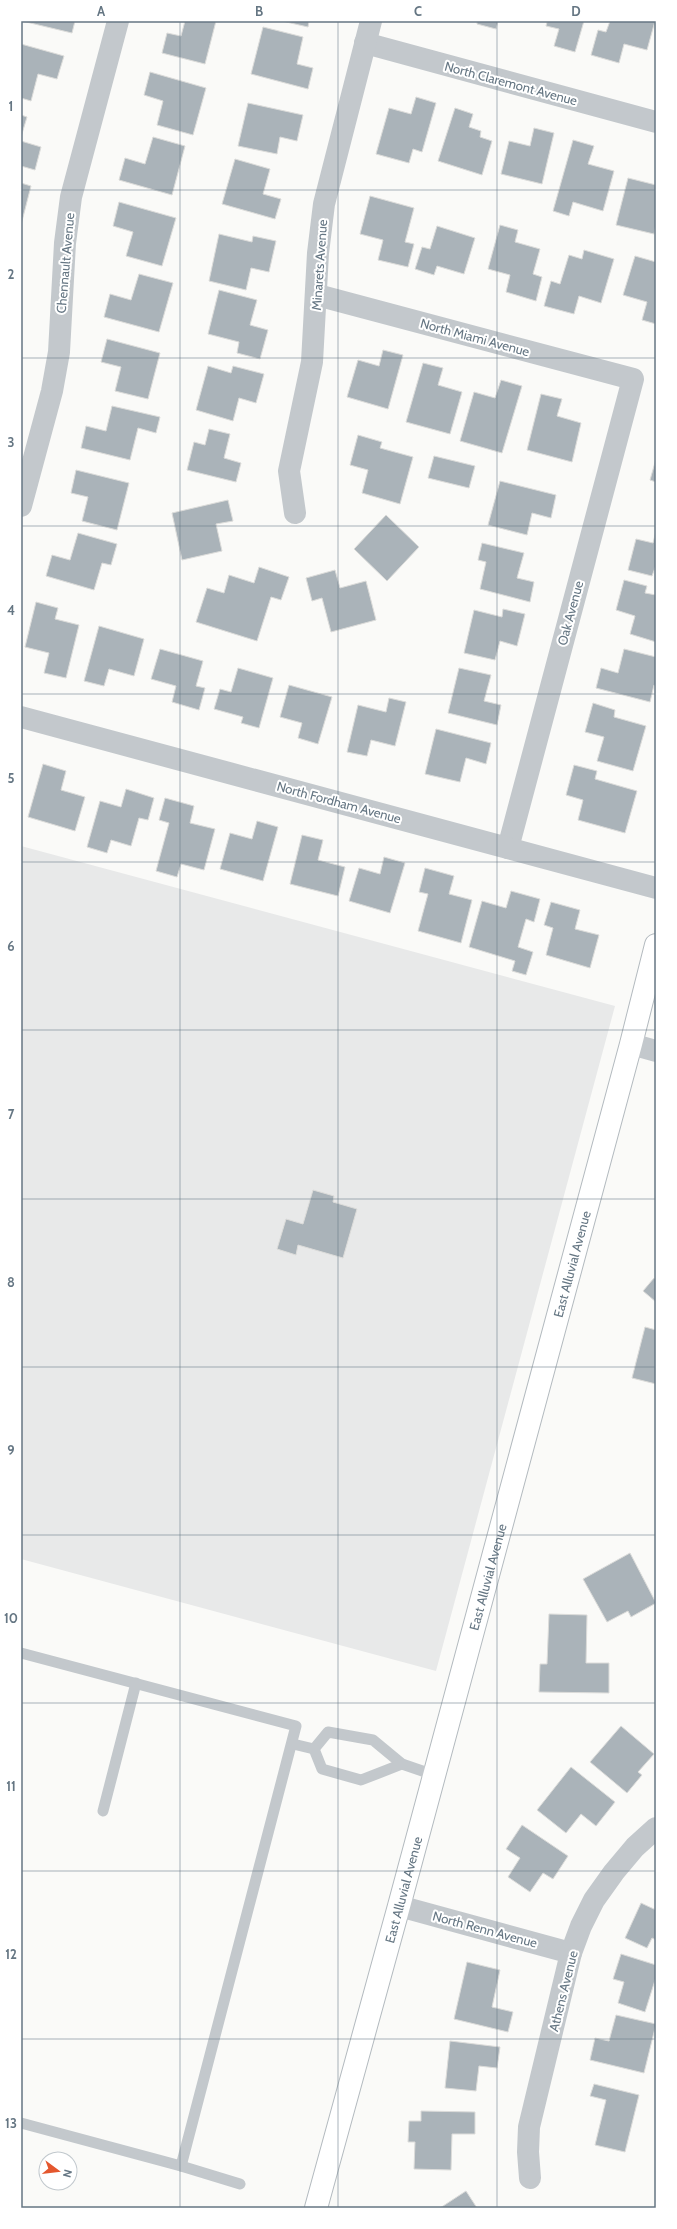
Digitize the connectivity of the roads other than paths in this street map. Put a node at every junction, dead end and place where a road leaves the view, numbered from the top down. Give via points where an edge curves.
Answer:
1 (118, 21) edge
2 (371, 21) edge
3 (365, 43) junction
4 (656, 122) edge
5 (317, 295) junction
6 (633, 379) joint
7 (21, 506) edge
8 (295, 513) dead end
9 (21, 717) edge
10 (508, 848) junction
11 (656, 888) edge
12 (656, 945) edge
13 (631, 1044) junction
14 (656, 1051) edge
15 (21, 1652) edge
16 (136, 1683) junction
17 (293, 1744) junction
18 (314, 1749) junction
19 (402, 1764) junction
20 (434, 1775) junction
21 (103, 1811) dead end
22 (656, 1828) edge
23 (399, 1906) junction
24 (571, 1952) junction
25 (21, 2123) edge
26 (181, 2166) junction
27 (530, 2178) dead end
28 (240, 2184) dead end
29 (316, 2208) edge

1 - 7 street, Chennault Avenue via 71,197 65,243 59,352 52,391
2 - 3 street, Minarets Avenue
3 - 4 street, North Claremont Avenue
3 - 5 street, Minarets Avenue via 324,204 318,253
5 - 6 street, North Miami Avenue
5 - 8 street, Minarets Avenue via 312,362 289,471
6 - 10 street, Oak Avenue
9 - 10 street, North Fordham Avenue
10 - 11 street, North Fordham Avenue
12 - 13 street, East Alluvial Avenue
13 - 14 street
13 - 20 street, East Alluvial Avenue
15 - 16 lane
16 - 17 lane via 296,1726
16 - 21 lane
17 - 18 lane
17 - 26 lane
18 - 19 lane via 328,1732 373,1740
18 - 19 lane via 322,1769 361,1780
19 - 20 lane
20 - 23 street, East Alluvial Avenue
22 - 24 street, Athens Avenue via 622,1862 594,1900
23 - 24 street, North Renn Avenue
23 - 29 street, East Alluvial Avenue
24 - 27 street, Athens Avenue via 529,2127
25 - 26 lane
26 - 28 lane

